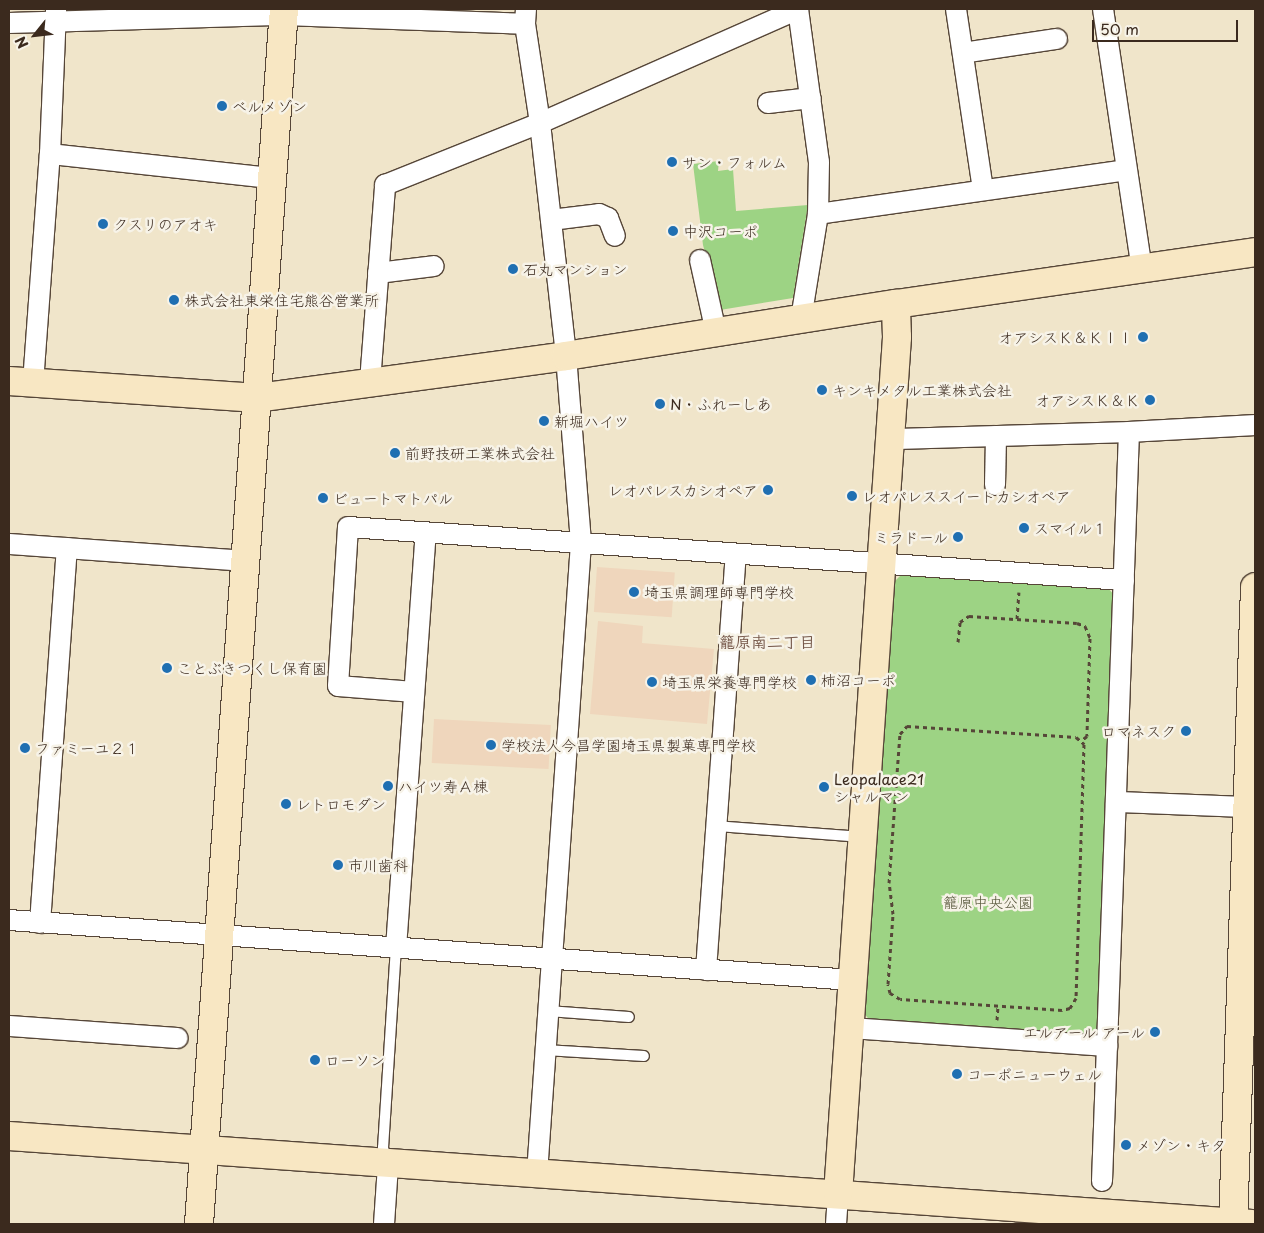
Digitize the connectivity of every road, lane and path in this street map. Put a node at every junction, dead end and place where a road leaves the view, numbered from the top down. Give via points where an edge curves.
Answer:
1 (798, 9) edge
2 (956, 9) edge
3 (1103, 9) edge
4 (284, 12) edge
5 (56, 16) edge
6 (525, 16) edge
7 (9, 23) edge
8 (1057, 39) dead end
9 (963, 53) junction
10 (811, 98) junction
11 (768, 103) dead end
12 (540, 123) junction
13 (50, 154) junction
14 (1126, 170) junction
15 (270, 178) junction
16 (983, 190) junction
17 (818, 214) junction
18 (551, 220) junction
19 (615, 236) dead end
20 (1255, 252) edge
21 (700, 260) dead end
22 (434, 266) dead end
23 (1142, 269) junction
24 (378, 273) junction
25 (896, 304) junction
26 (801, 319) junction
27 (716, 332) junction
28 (566, 356) junction
29 (21, 382) edge
30 (370, 382) junction
31 (257, 398) junction
32 (1255, 425) edge
33 (1130, 432) junction
34 (996, 436) junction
35 (890, 439) junction
36 (995, 485) dead end
37 (426, 534) junction
38 (581, 543) junction
39 (9, 544) edge
40 (67, 548) junction
41 (736, 555) junction
42 (246, 561) junction
43 (882, 564) junction
44 (1020, 573) junction
45 (1124, 580) junction
46 (1255, 587) edge
47 (1255, 594) edge
48 (1017, 619) junction
49 (958, 642) dead end
50 (414, 692) junction
51 (1082, 740) junction
52 (1116, 802) junction
53 (1248, 807) junction
54 (716, 826) junction
55 (862, 837) junction
56 (9, 920) edge
57 (40, 923) junction
58 (219, 936) junction
59 (396, 948) junction
60 (552, 959) junction
61 (706, 970) junction
62 (853, 980) junction
63 (548, 1011) junction
64 (629, 1017) dead end
65 (9, 1026) edge
66 (850, 1028) junction
67 (178, 1038) dead end
68 (1107, 1046) junction
69 (545, 1050) junction
70 (644, 1056) dead end
71 (9, 1136) edge
72 (205, 1150) junction
73 (388, 1165) junction
74 (537, 1174) junction
75 (1102, 1181) dead end
76 (838, 1194) junction
77 (200, 1224) edge
78 (384, 1224) edge
79 (836, 1224) edge
80 (1239, 1224) edge

1 - 10 street
1 - 12 street
2 - 9 street
3 - 14 street
4 - 5 street
4 - 6 street
4 - 15 street
5 - 7 street
5 - 13 street
6 - 12 street
8 - 9 street
9 - 16 street
10 - 11 street
10 - 17 street via 820,162
12 - 18 street
12 - 24 street via 385,185
13 - 15 street
13 - 29 street
14 - 16 street
14 - 23 street
15 - 31 street
16 - 17 street
17 - 26 street
18 - 19 street via 600,214 608,218
18 - 28 street
20 - 23 street
21 - 27 street
22 - 24 street
23 - 25 street
24 - 30 street
25 - 26 street
25 - 35 street
26 - 27 street
27 - 28 street
28 - 30 street
28 - 38 street
29 - 31 street
30 - 31 street
31 - 42 street
32 - 33 street
33 - 34 street
33 - 45 street
34 - 35 street
34 - 36 street
35 - 43 street
37 - 38 street
37 - 50 street
37 - 50 street via 389,528 348,527 338,686
38 - 41 street
38 - 60 street
39 - 40 street
40 - 42 street
40 - 57 street
41 - 43 street
41 - 54 street
42 - 58 street
43 - 44 street
43 - 55 street
44 - 45 street
44 - 48 path
45 - 52 street
46 - 47 street
47 - 53 street
48 - 49 path via 965,617 958,626
48 - 51 path via 1077,623 1088,629 1087,736
50 - 59 street
51 - 51 path via 1085,757 1075,1002 1062,1010 893,996 888,984 893,914 889,883 901,731 910,726 1076,737
52 - 53 street
52 - 68 street
53 - 80 street
54 - 55 lane
54 - 61 street
55 - 62 street
56 - 57 street
57 - 58 street
58 - 59 street
58 - 72 street
59 - 60 street
59 - 73 lane via 383,1148
60 - 61 street
60 - 63 street
61 - 62 street
62 - 66 street
63 - 64 lane
63 - 69 street
65 - 67 street
66 - 68 street
66 - 76 street
68 - 75 street
69 - 70 lane
69 - 74 street
71 - 72 street
72 - 73 street
72 - 77 street
73 - 74 street
73 - 78 street
74 - 76 street
76 - 79 street
76 - 80 street

